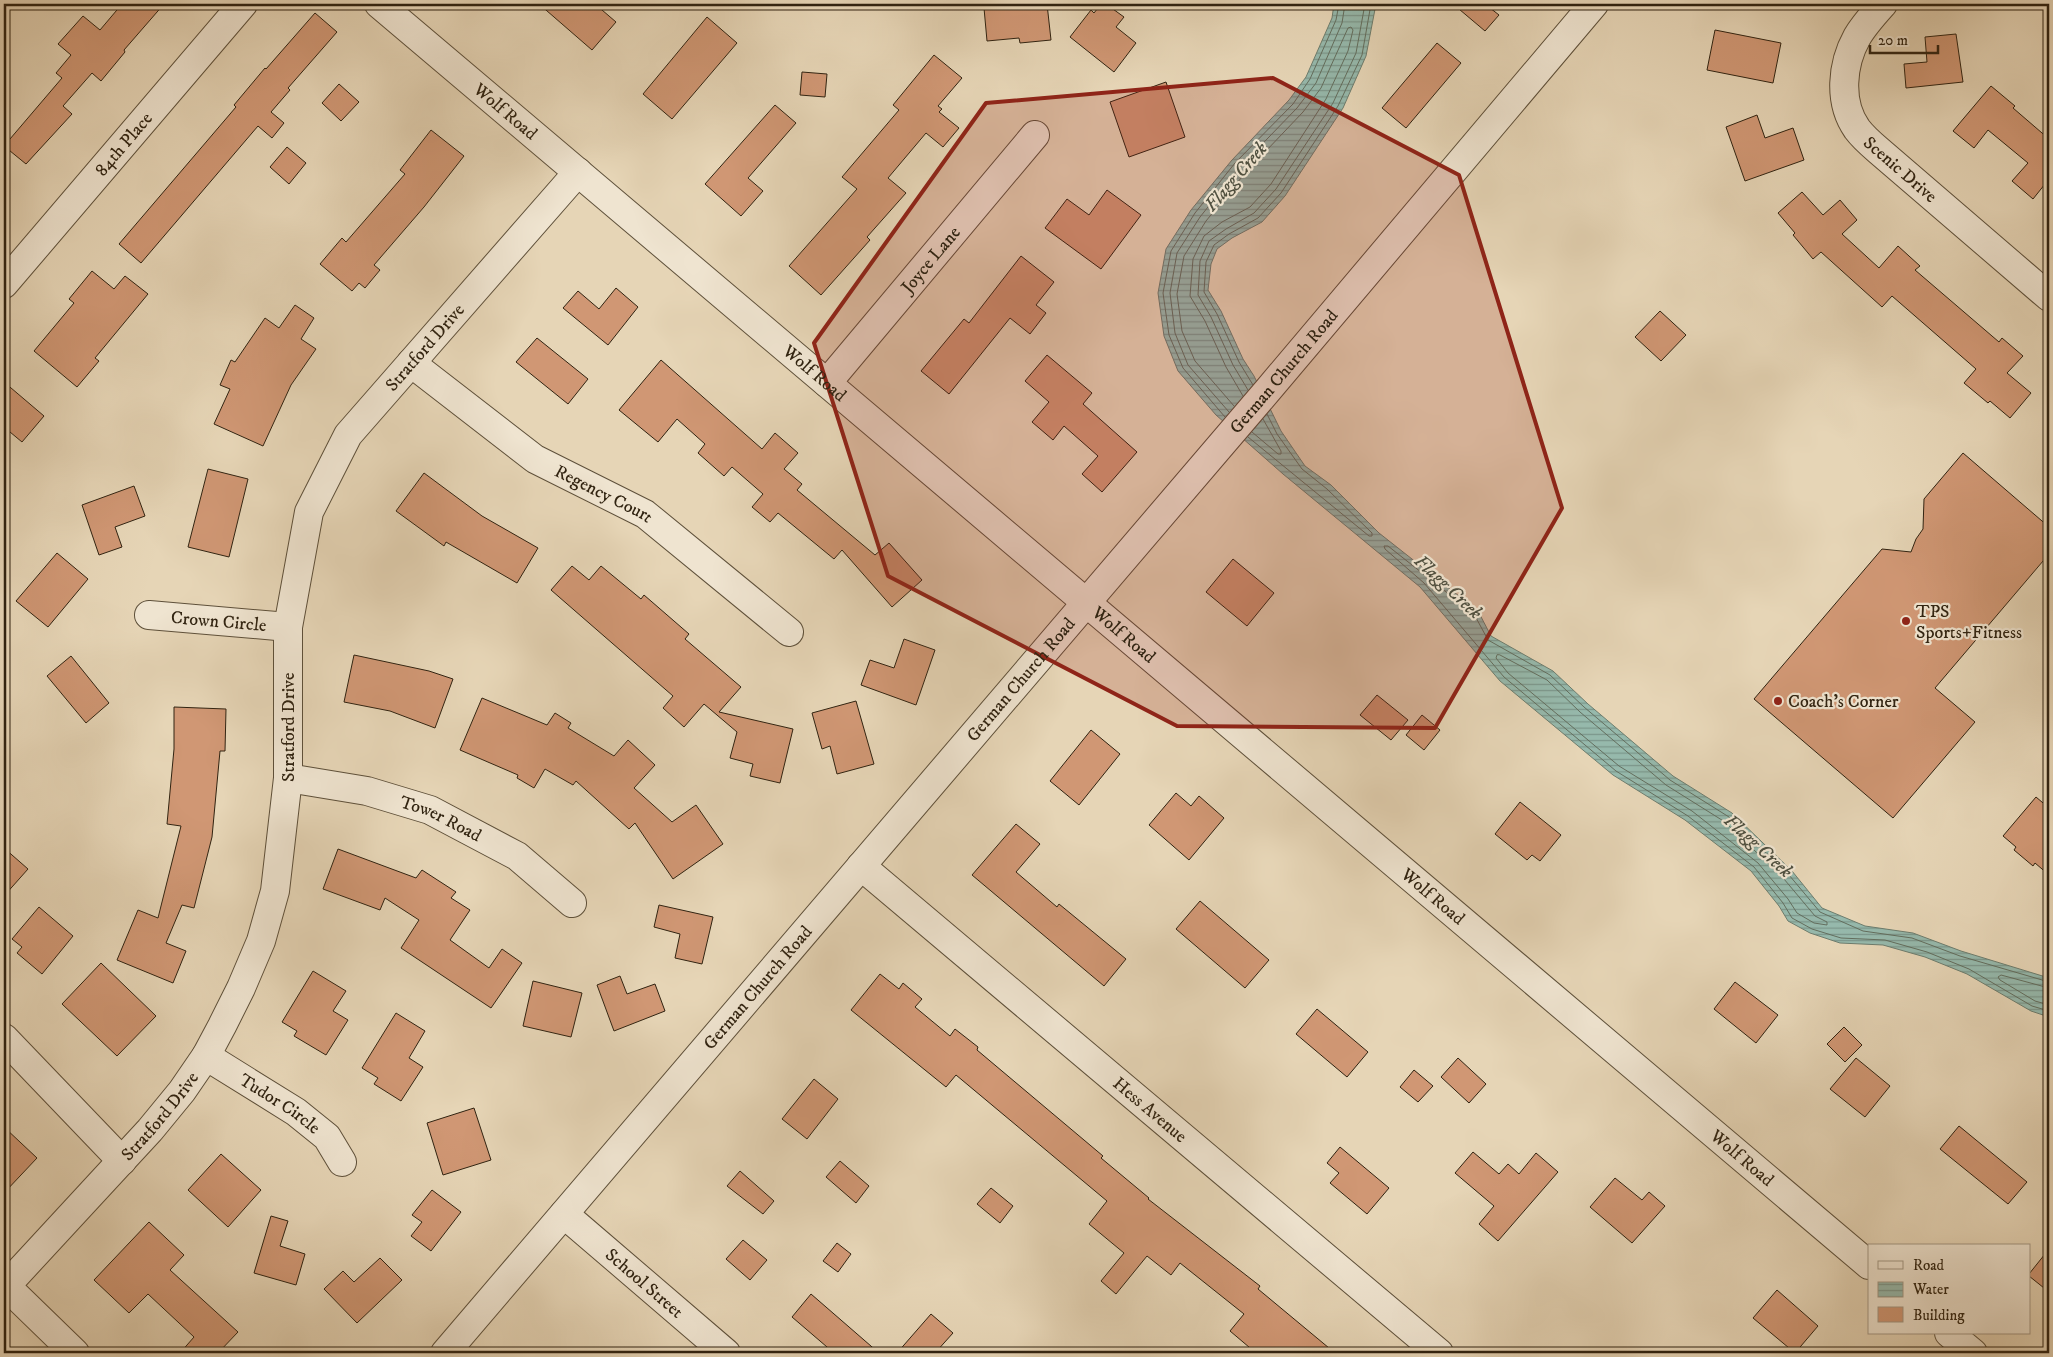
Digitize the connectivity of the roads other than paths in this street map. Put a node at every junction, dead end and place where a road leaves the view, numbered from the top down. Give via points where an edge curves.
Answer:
1 (243, 4) edge
2 (380, 4) edge
3 (1594, 4) edge
4 (1883, 4) edge
5 (1035, 135) dead end
6 (578, 172) junction
7 (4, 284) edge
8 (2049, 297) edge
9 (411, 364) junction
10 (827, 383) junction
11 (1086, 603) junction
12 (149, 615) dead end
13 (288, 627) junction
14 (789, 632) dead end
15 (288, 778) junction
16 (861, 866) junction
17 (572, 903) dead end
18 (4, 1038) edge
19 (206, 1056) junction
20 (122, 1161) junction
21 (342, 1162) dead end
22 (564, 1214) junction
23 (1868, 1264) edge
24 (5, 1287) edge
25 (1950, 1334) edge
26 (75, 1353) edge
27 (445, 1353) edge
28 (726, 1353) edge
29 (1439, 1353) edge
30 (1973, 1353) edge

1 - 7 street, 84th Place
2 - 6 street, Wolf Road
3 - 11 street, German Church Road
4 - 8 street, Scenic Drive via 1858,35 1846,65 1846,99 1856,128
5 - 10 street, Joyce Lane
6 - 9 street, Stratford Drive
6 - 10 street, Wolf Road
9 - 13 street, Stratford Drive via 348,436 309,512
9 - 14 street, Regency Court via 534,459 645,514
10 - 11 street, Wolf Road
11 - 16 street, German Church Road
11 - 23 street, Wolf Road
12 - 13 street, Crown Circle
13 - 15 street, Stratford Drive
15 - 17 street, Tower Road via 367,791 430,810 518,856
15 - 19 street, Stratford Drive via 275,891 260,942 241,988
16 - 22 street, German Church Road
16 - 29 street, Hess Avenue
18 - 20 street
19 - 20 street, Stratford Drive via 182,1091
19 - 21 street, Tudor Circle via 296,1112 327,1137
20 - 24 street, Stratford Drive
22 - 27 street, German Church Road
22 - 28 street, School Street
24 - 26 street
25 - 30 street

